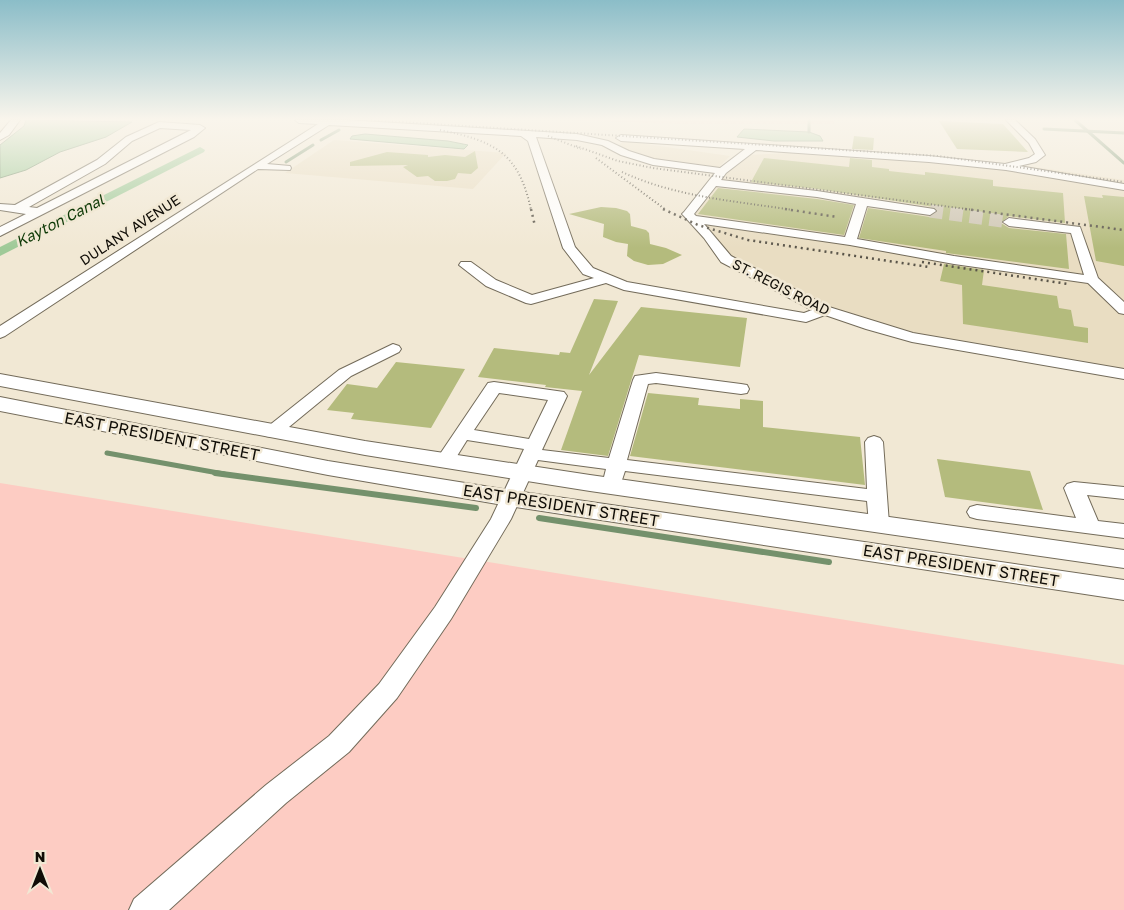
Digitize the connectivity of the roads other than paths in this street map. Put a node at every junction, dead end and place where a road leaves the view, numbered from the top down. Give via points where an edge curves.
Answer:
1 (100, 162) edge
2 (137, 162) edge
3 (262, 162) edge
4 (540, 162) edge
5 (655, 162) edge
6 (735, 162) edge
7 (959, 162) edge
8 (1024, 162) edge
9 (256, 166) junction
10 (286, 168) dead end
11 (1006, 168) junction
12 (718, 176) junction
13 (1124, 188) edge
14 (862, 202) junction
15 (0, 207) edge
16 (17, 209) junction
17 (930, 211) tunnel mouth
18 (39, 212) junction
19 (693, 219) junction
20 (1008, 222) tunnel mouth
21 (0, 232) edge
22 (850, 241) junction
23 (466, 265) dead end
24 (606, 279) junction
25 (1092, 280) junction
26 (1104, 291) junction
27 (1124, 292) edge
28 (824, 310) junction
29 (1124, 310) edge
30 (0, 333) edge
31 (392, 349) dead end
32 (1124, 374) edge
33 (0, 380) edge
34 (741, 389) dead end
35 (0, 404) edge
36 (123, 428) junction
37 (272, 432) junction
38 (463, 434) junction
39 (874, 442) dead end
40 (530, 457) junction
41 (445, 460) junction
42 (614, 475) junction
43 (748, 480) junction
44 (1124, 493) edge
45 (877, 496) junction
46 (509, 498) junction
47 (745, 504) junction
48 (977, 512) dead end
49 (879, 524) junction
50 (1090, 526) junction
51 (1124, 531) edge
52 (1124, 558) edge
53 (1124, 590) edge
54 (145, 910) edge

1 - 16 street
2 - 18 street
3 - 9 street, DULANY AVENUE
4 - 24 street via 569,248 588,272
5 - 12 street
6 - 12 street
7 - 11 street
8 - 11 street
9 - 10 street
9 - 30 street, DULANY AVENUE
11 - 13 street
12 - 14 street
12 - 19 street via 688,214
14 - 17 street
14 - 22 street
15 - 16 street
16 - 18 street
18 - 21 street
19 - 22 street
19 - 28 street, ST. REGIS ROAD via 726,259
20 - 25 street via 1076,230
22 - 25 street
23 - 24 street via 491,284 531,300
24 - 28 street via 624,286 806,318
25 - 26 street
26 - 27 street
26 - 29 street
28 - 32 street, ST. REGIS ROAD via 912,337
31 - 37 street via 345,373
33 - 37 main road, EAST PRESIDENT STREET
34 - 42 street via 656,378 641,380
35 - 36 main road, EAST PRESIDENT STREET
36 - 37 main road via 228,442 256,439
36 - 46 main road, EAST PRESIDENT STREET via 328,468
37 - 41 main road, EAST PRESIDENT STREET
38 - 40 street
38 - 40 street via 494,387 558,396
38 - 41 street
39 - 45 street
40 - 41 main road, EAST PRESIDENT STREET
40 - 42 main road, EAST PRESIDENT STREET
40 - 46 street
42 - 43 street
42 - 47 main road, EAST PRESIDENT STREET
43 - 45 street
43 - 47 street
44 - 50 street via 1074,488
45 - 49 street
46 - 53 main road, EAST PRESIDENT STREET
46 - 54 street via 501,519 472,568 388,691 339,744 276,794
47 - 49 main road, EAST PRESIDENT STREET
48 - 50 street
49 - 52 main road, EAST PRESIDENT STREET
50 - 51 street

